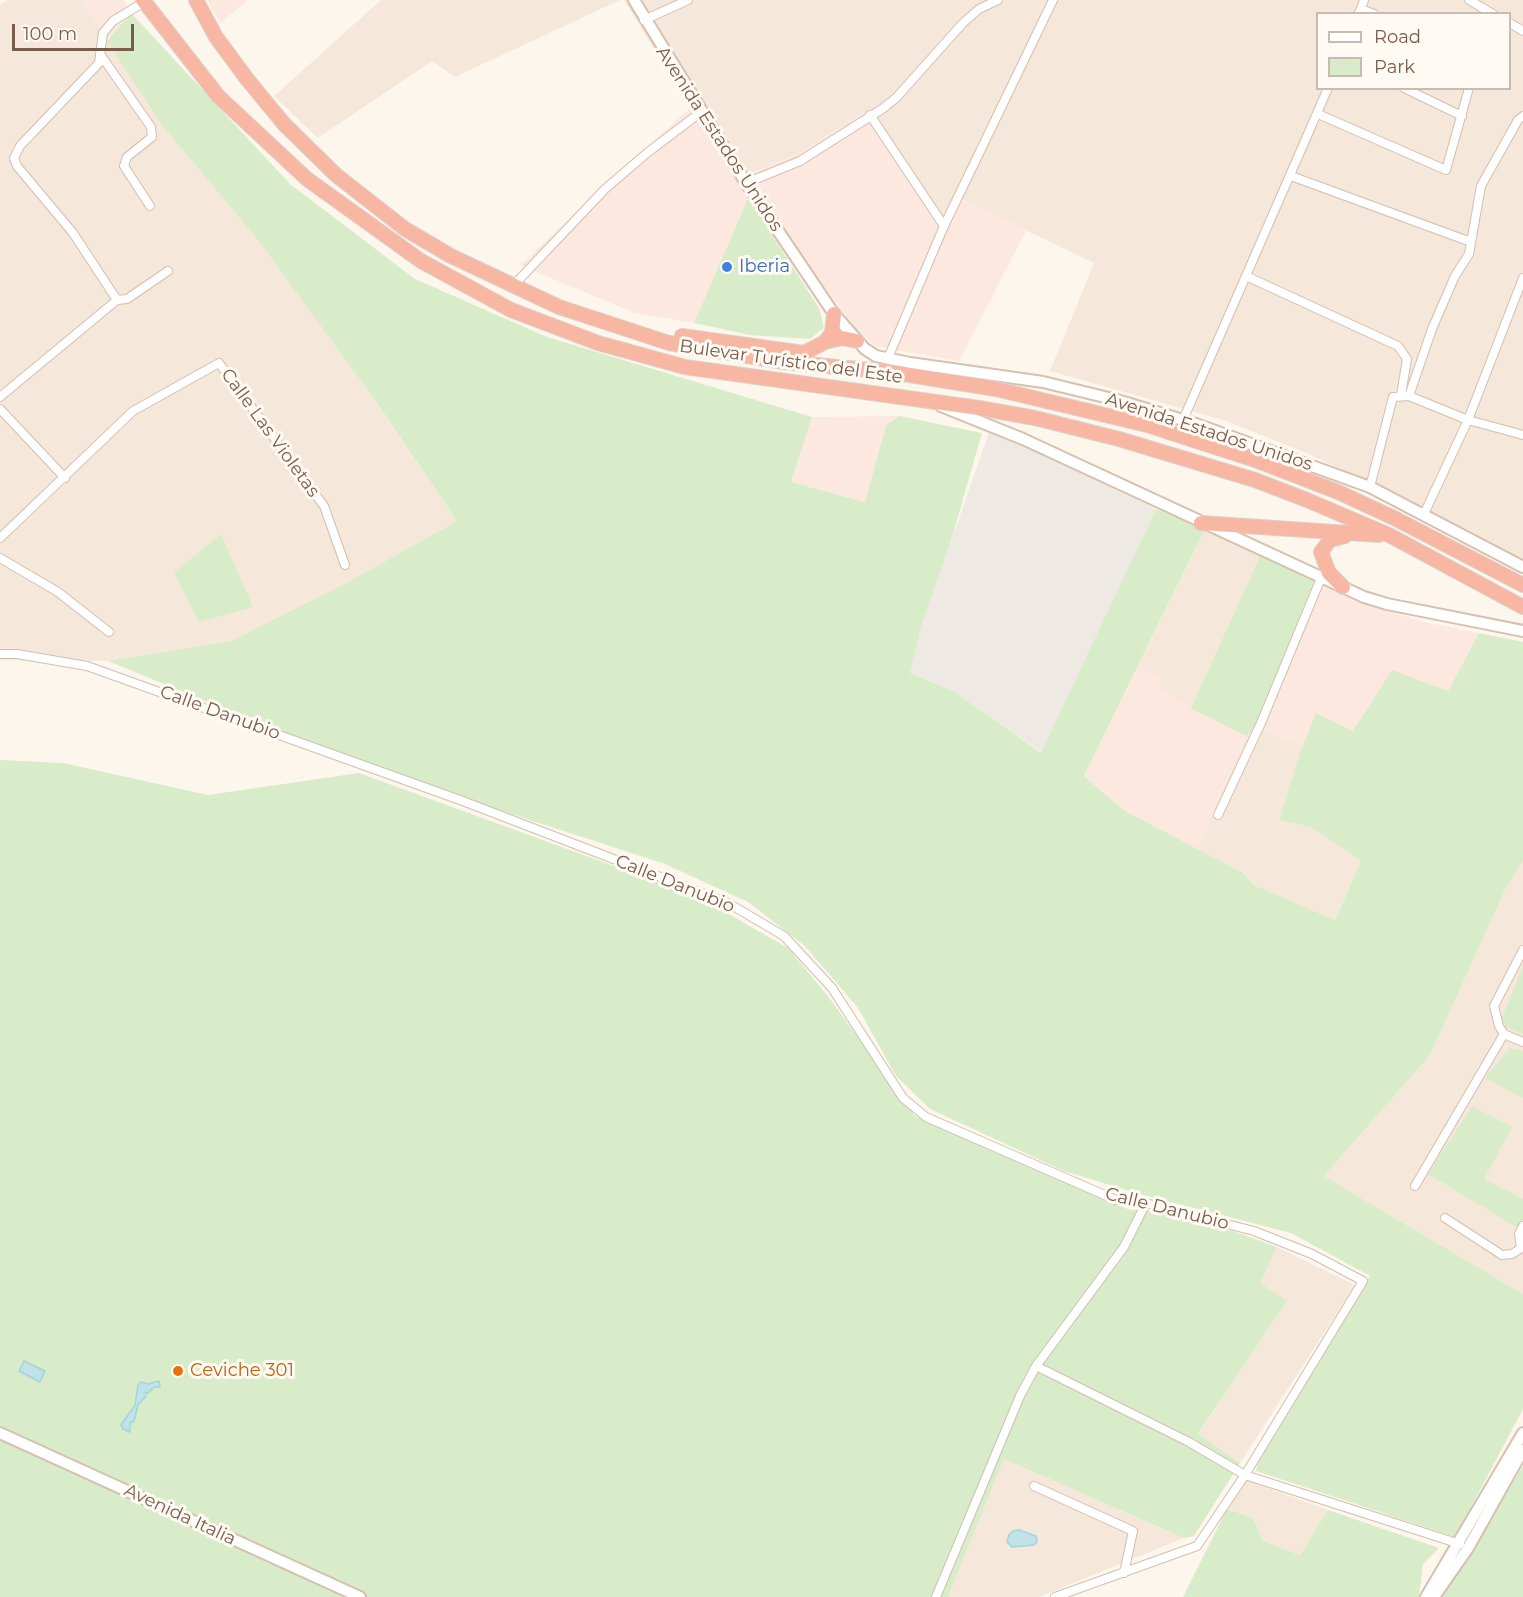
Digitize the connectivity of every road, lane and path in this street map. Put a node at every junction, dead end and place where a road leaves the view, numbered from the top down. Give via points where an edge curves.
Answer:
1 (196, 0) edge
2 (634, 0) edge
3 (688, 0) edge
4 (998, 0) edge
5 (1053, 0) edge
6 (1364, 0) edge
7 (1469, 0) edge
8 (143, 1) edge
9 (1360, 11) edge
10 (1490, 12) edge
11 (644, 20) junction
12 (100, 54) junction
13 (1327, 90) edge
14 (1408, 90) edge
15 (1468, 90) edge
16 (701, 112) junction
17 (1318, 114) junction
18 (870, 115) junction
19 (1462, 116) junction
20 (1523, 116) edge
21 (1291, 176) junction
22 (746, 183) junction
23 (150, 206) dead end
24 (944, 226) junction
25 (1471, 242) junction
26 (168, 270) dead end
27 (1246, 276) junction
28 (1523, 278) edge
29 (513, 286) junction
30 (117, 300) junction
31 (559, 307) junction
32 (834, 314) junction
33 (857, 341) junction
34 (825, 342) junction
35 (888, 358) junction
36 (1405, 395) junction
37 (0, 397) edge
38 (924, 399) junction
39 (0, 409) edge
40 (1183, 420) junction
41 (1468, 420) junction
42 (1523, 435) edge
43 (65, 478) junction
44 (1370, 487) junction
45 (1424, 514) junction
46 (1201, 523) junction
47 (1357, 534) junction
48 (1389, 535) junction
49 (0, 538) edge
50 (0, 558) edge
51 (345, 565) dead end
52 (1523, 567) edge
53 (1321, 578) junction
54 (1523, 585) edge
55 (1343, 587) junction
56 (1523, 607) edge
57 (1523, 631) edge
58 (109, 632) dead end
59 (0, 654) edge
60 (1218, 814) dead end
61 (1523, 950) edge
62 (1504, 1034) junction
63 (1523, 1041) edge
64 (1415, 1186) dead end
65 (1146, 1203) junction
66 (1445, 1218) dead end
67 (1523, 1226) edge
68 (1522, 1247) edge
69 (1036, 1366) junction
70 (1523, 1432) edge
71 (0, 1433) edge
72 (1523, 1450) edge
73 (1245, 1475) junction
74 (1034, 1486) dead end
75 (1463, 1546) junction
76 (1124, 1573) junction
77 (360, 1597) edge
78 (936, 1597) edge
79 (1055, 1597) edge
80 (1426, 1597) edge
81 (1434, 1597) edge

1 - 29 highway, Bulevar Turístico del Este via 216,37 247,79 310,152 405,229
2 - 11 street, Avenida Estados Unidos
3 - 11 street
4 - 18 street via 963,23 896,98
5 - 24 street
6 - 9 street
7 - 10 street
8 - 12 street via 113,21 103,33
8 - 38 highway, Bulevar Turístico del Este via 218,96 262,140 347,210 462,285 551,327 663,362
11 - 16 street, Avenida Estados Unidos
12 - 23 street via 151,127 152,137 127,157 124,166
12 - 30 street via 99,63 20,146 14,158 16,166 73,233
13 - 17 street
14 - 19 street
15 - 19 street
16 - 22 street, Avenida Estados Unidos
16 - 29 street via 605,189
17 - 19 street via 1446,170
17 - 21 street
18 - 22 street via 800,161
18 - 24 street
20 - 25 street via 1481,186
21 - 25 street
21 - 27 street
22 - 32 street, Avenida Estados Unidos
24 - 35 street
25 - 36 street
26 - 30 street via 127,299
27 - 36 street via 1398,346 1407,359
27 - 40 street
28 - 41 street
29 - 31 highway, Bulevar Turístico del Este
30 - 37 street
31 - 34 highway via 594,312 670,335 804,353
31 - 54 highway, Bulevar Turístico del Este via 669,343 996,389 1147,426 1258,461 1338,492
32 - 33 street, Avenida Estados Unidos
32 - 34 highway via 832,333
33 - 34 highway via 842,338
33 - 35 street, Avenida Estados Unidos via 876,356
35 - 40 street, Avenida Estados Unidos via 1043,382
36 - 41 street
36 - 44 street via 1393,397 1389,407
38 - 46 street via 1023,440
38 - 48 highway, Bulevar Turístico del Este via 1035,418 1119,439 1255,480
39 - 43 street
40 - 44 street, Avenida Estados Unidos
41 - 42 street
41 - 45 street
43 - 49 street, Calle Las Violetas
43 - 51 street, Calle Las Violetas via 133,411 219,363 324,506
44 - 45 street, Avenida Estados Unidos
45 - 52 street, Avenida Estados Unidos
46 - 47 highway
46 - 53 street
47 - 48 highway
47 - 55 highway via 1330,540 1321,552 1329,573
48 - 56 highway, Bulevar Turístico del Este
50 - 58 street via 58,592
53 - 55 street
53 - 60 street via 1261,723
55 - 57 street via 1387,604
59 - 65 street, Calle Danubio via 87,666 460,800 728,903 784,936 832,988 903,1098 926,1117 1116,1200
61 - 62 street via 1494,1006
62 - 63 street
62 - 64 street
65 - 69 street via 1124,1247
65 - 73 street, Calle Danubio via 1254,1231 1312,1254 1363,1281
66 - 68 street via 1502,1255
67 - 68 street via 1519,1234
69 - 73 street
69 - 78 street via 1011,1416
70 - 75 street
71 - 77 street, Avenida Italia
72 - 75 street
73 - 75 street
73 - 76 street via 1197,1546
74 - 76 street via 1133,1531
75 - 80 street
75 - 81 street
76 - 79 street

